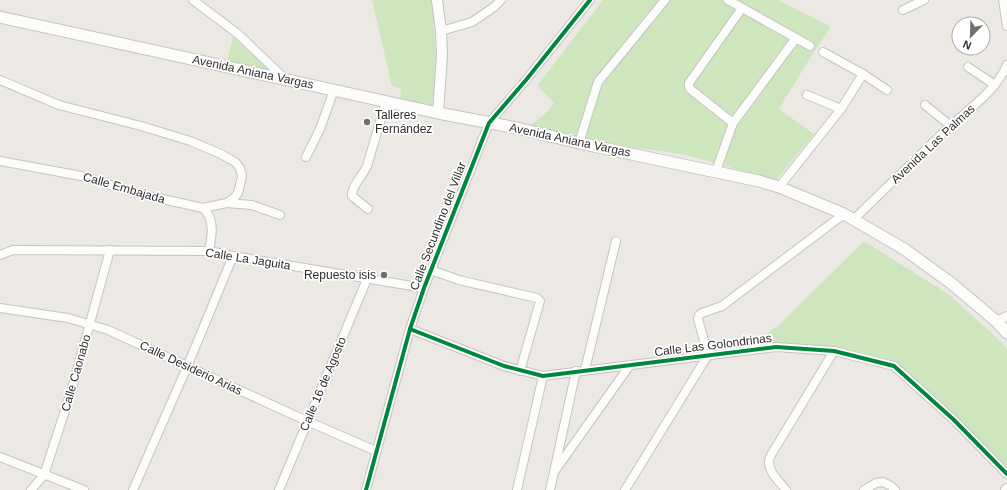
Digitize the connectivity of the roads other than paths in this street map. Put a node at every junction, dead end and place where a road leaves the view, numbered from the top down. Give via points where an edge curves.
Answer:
1 (193, 0) edge
2 (438, 0) edge
3 (501, 0) edge
4 (590, 0) edge
5 (665, 0) edge
6 (728, 0) edge
7 (924, 0) edge
8 (1004, 1) edge
9 (742, 8) junction
10 (903, 10) dead end
11 (0, 17) edge
12 (1007, 26) edge
13 (441, 31) junction
14 (796, 38) junction
15 (810, 46) dead end
16 (823, 52) dead end
17 (1007, 65) edge
18 (968, 66) dead end
19 (863, 74) junction
20 (0, 80) edge
21 (285, 80) junction
22 (996, 84) junction
23 (334, 90) junction
24 (887, 90) dead end
25 (808, 96) dead end
26 (386, 102) junction
27 (925, 105) dead end
28 (841, 109) junction
29 (438, 113) junction
30 (488, 123) junction
31 (733, 123) junction
32 (951, 126) junction
33 (578, 143) junction
34 (306, 157) dead end
35 (0, 161) edge
36 (716, 171) junction
37 (779, 187) junction
38 (227, 203) junction
39 (203, 208) junction
40 (368, 209) dead end
41 (280, 215) dead end
42 (849, 216) junction
43 (616, 241) dead end
44 (110, 250) junction
45 (209, 251) junction
46 (0, 255) edge
47 (234, 256) junction
48 (431, 270) junction
49 (367, 279) junction
50 (424, 288) junction
51 (0, 308) edge
52 (1007, 316) edge
53 (996, 321) junction
54 (89, 324) junction
55 (410, 329) junction
56 (1007, 332) edge
57 (834, 351) junction
58 (708, 355) junction
59 (630, 365) junction
60 (187, 367) junction
61 (585, 370) junction
62 (520, 371) junction
63 (576, 371) junction
64 (543, 376) junction
65 (307, 421) junction
66 (376, 452) junction
67 (0, 457) edge
68 (554, 472) junction
69 (1007, 474) edge
70 (44, 475) junction
71 (30, 490) edge
72 (84, 490) edge
73 (133, 490) edge
74 (279, 490) edge
75 (366, 490) edge
76 (517, 490) edge
77 (550, 490) edge
78 (625, 490) edge
79 (786, 490) edge
80 (864, 490) edge
81 (895, 490) edge

1 - 21 street via 238,34
2 - 13 street
3 - 13 street via 472,22
4 - 30 street, Calle Secundino del Villar
5 - 33 street via 598,82
6 - 9 street
7 - 10 street
8 - 12 street
9 - 14 street
9 - 31 street via 689,83 690,89
11 - 21 main road, Avenida Aniana Vargas
13 - 29 street
14 - 15 street
14 - 31 street
16 - 19 street
17 - 22 street, Avenida Las Palmas
18 - 22 street
19 - 24 street
19 - 28 street
20 - 38 street via 59,105 141,126 190,141 221,154 235,162 242,176 238,193
21 - 23 main road, Avenida Aniana Vargas
22 - 32 street, Avenida Las Palmas
23 - 26 main road, Avenida Aniana Vargas
23 - 34 street via 320,129
25 - 28 street
26 - 29 main road, Avenida Aniana Vargas
26 - 40 street via 367,166 352,190 352,196
27 - 32 street
28 - 37 street
29 - 30 main road, Avenida Aniana Vargas
30 - 33 main road, Avenida Aniana Vargas
30 - 48 street, Calle Secundino del Villar
31 - 36 street
32 - 42 street, Avenida Las Palmas
33 - 36 main road, Avenida Aniana Vargas
35 - 39 street, Calle Embajada via 81,176 144,195
36 - 37 main road, Avenida Aniana Vargas
37 - 42 main road, Avenida Aniana Vargas
38 - 39 street
38 - 41 street via 252,205
39 - 45 street via 209,216 211,228
42 - 53 main road, Avenida Aniana Vargas via 904,249 951,283
42 - 58 street, Avenida Las Palmas via 722,306 702,312 698,319
43 - 61 street
44 - 45 street, Calle La Jaguita
44 - 46 street, Calle La Jaguita via 13,250
44 - 54 street, Calle Caonabo
45 - 47 street, Calle La Jaguita
47 - 49 street, Calle La Jaguita
47 - 60 street
48 - 50 street, Calle Secundino del Villar
48 - 62 street via 459,280 540,300
49 - 50 street, Calle La Jaguita
49 - 65 street, Calle 16 de Agosto
50 - 55 street, Calle Secundino del Villar
51 - 54 street, Calle Desiderio Arias via 68,318
52 - 53 street
53 - 56 main road, Avenida Aniana Vargas
54 - 60 street, Calle Desiderio Arias via 108,330
54 - 70 street, Calle Caonabo via 71,392
55 - 62 street, Calle Las Golondrinas
55 - 66 street, Calle Secundino del Villar
57 - 58 street, Calle Las Golondrinas via 776,347
57 - 69 street, Calle Las Golondrinas via 894,366 954,420
57 - 79 street via 771,455 770,468
58 - 59 street, Calle Las Golondrinas
58 - 78 street
59 - 61 street, Calle Las Golondrinas
59 - 68 street
60 - 65 street, Calle Desiderio Arias
60 - 73 street
61 - 63 street, Calle Las Golondrinas
62 - 64 street, Calle Las Golondrinas
63 - 64 street, Calle Las Golondrinas
63 - 68 street
64 - 76 street
65 - 66 street, Calle Desiderio Arias
65 - 74 street, Calle 16 de Agosto
66 - 75 street, Calle Secundino del Villar
67 - 70 street
68 - 77 street
70 - 71 street, Calle Caonabo
70 - 72 street
80 - 81 street via 883,482

